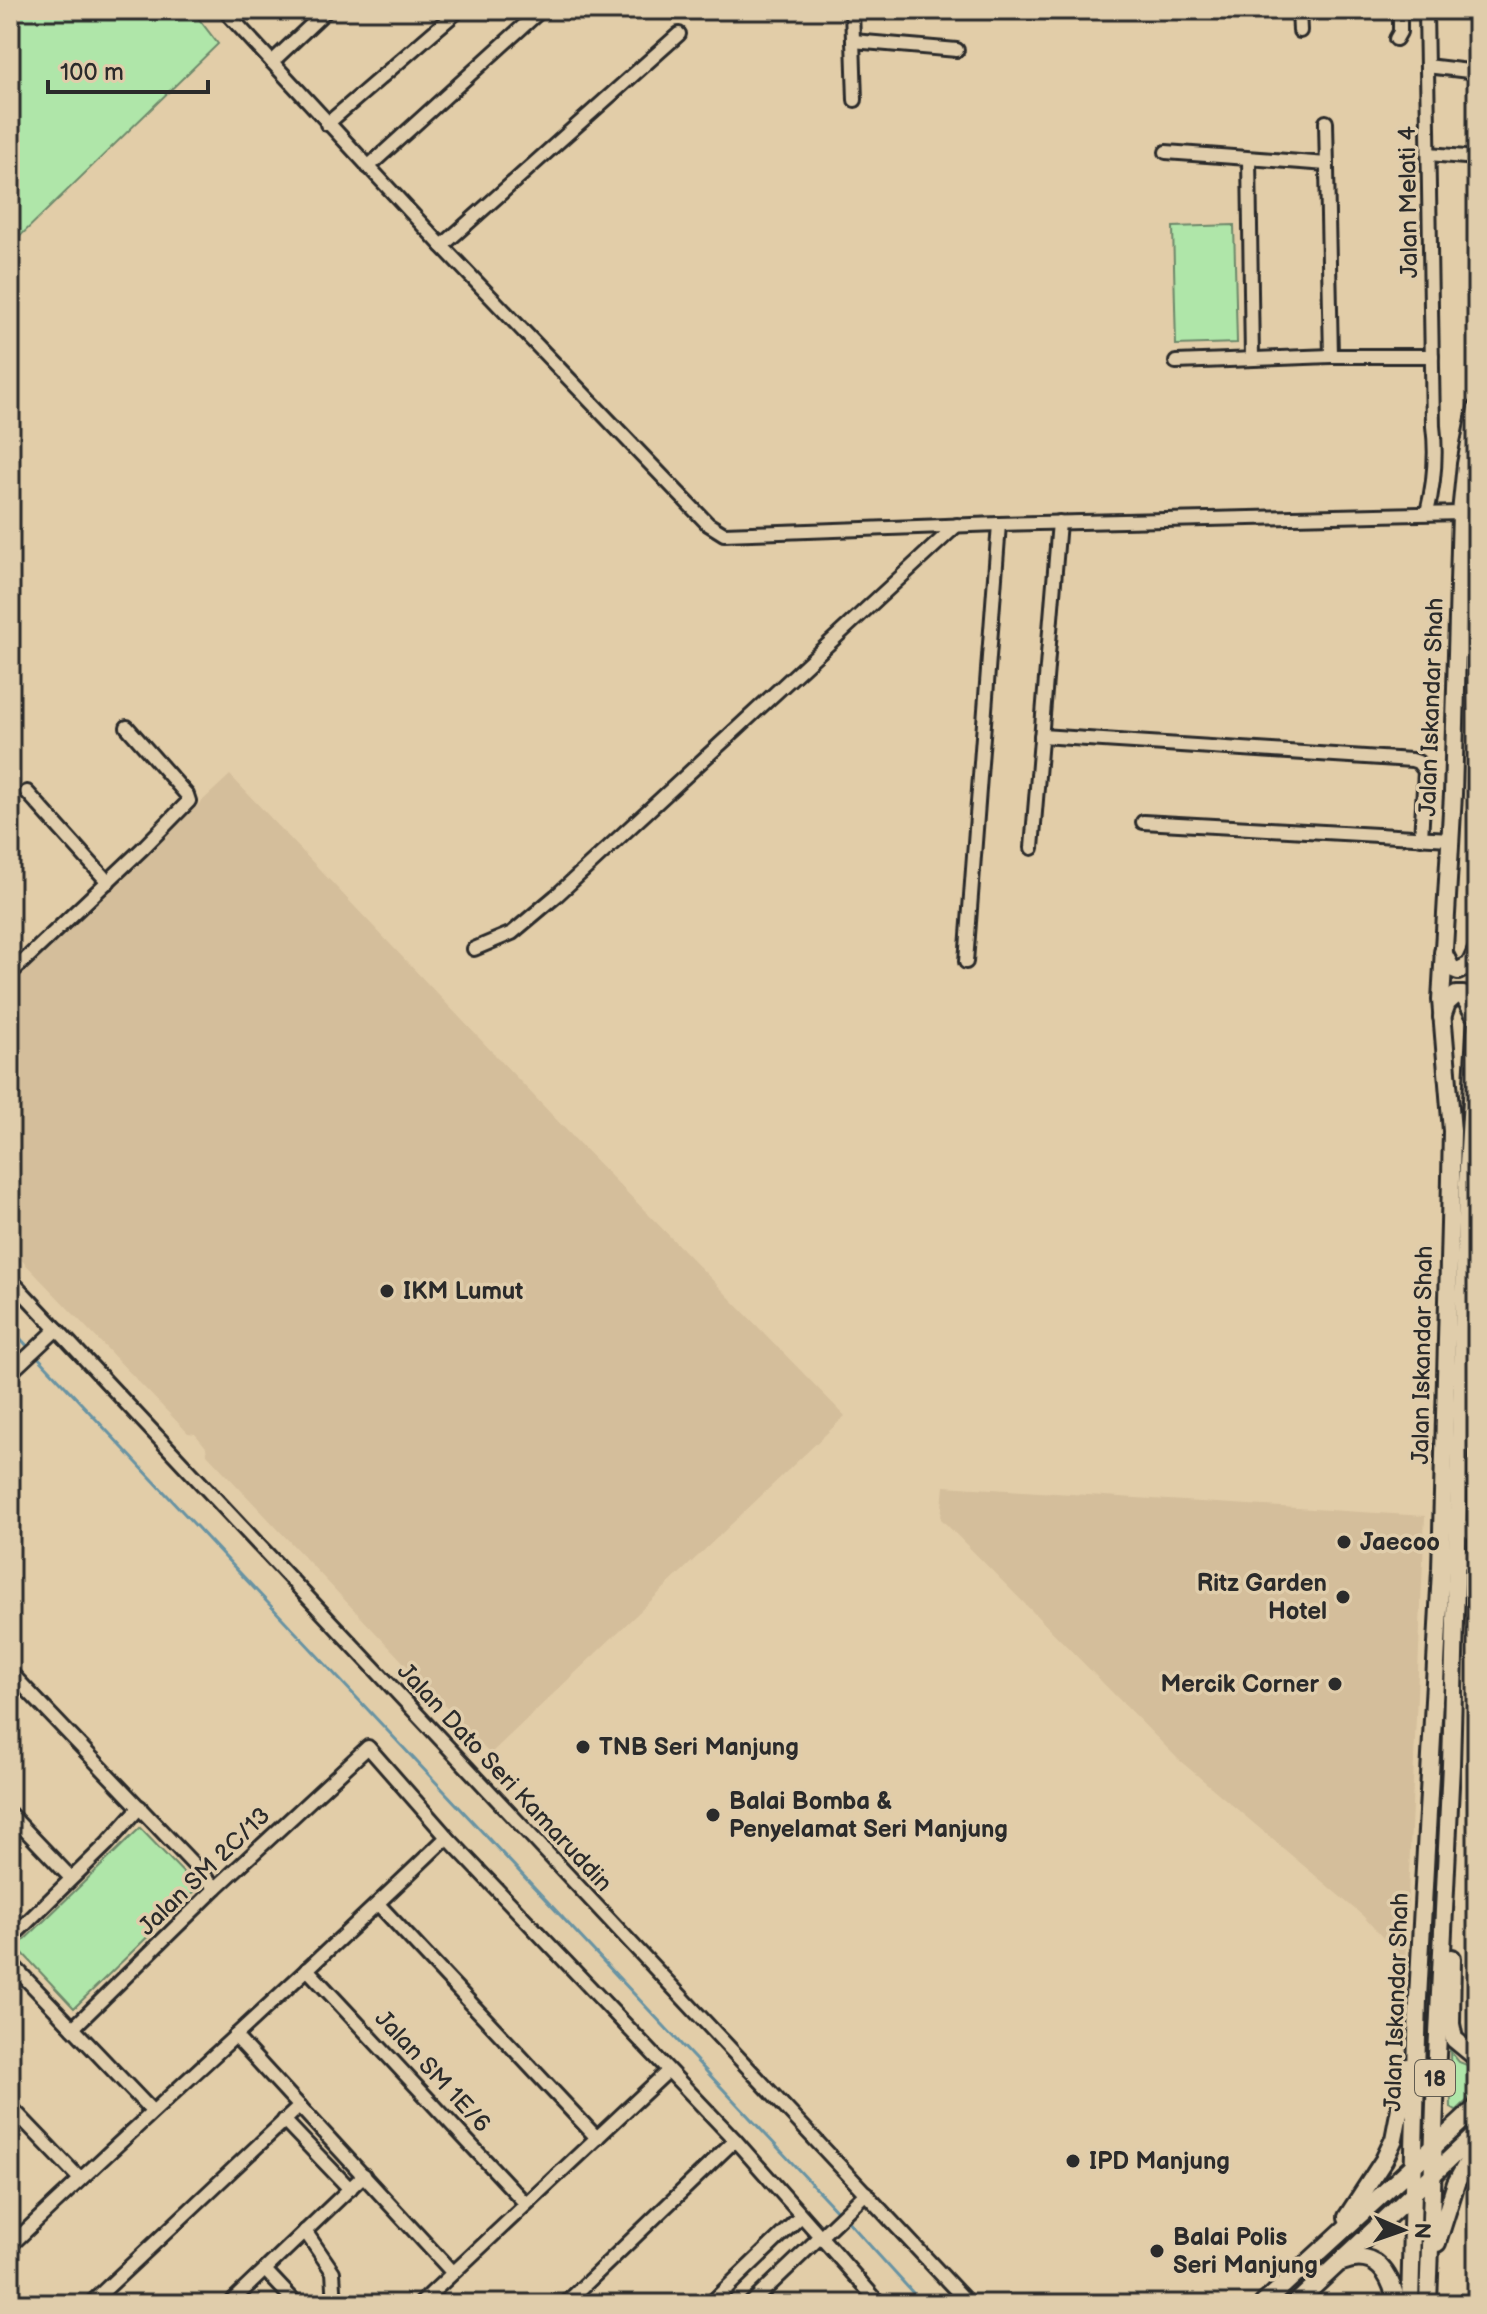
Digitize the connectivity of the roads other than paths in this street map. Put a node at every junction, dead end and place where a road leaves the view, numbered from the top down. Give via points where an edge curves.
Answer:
1 (224, 10) edge
2 (327, 10) edge
3 (459, 10) edge
4 (541, 10) edge
5 (852, 10) edge
6 (1299, 10) edge
7 (1400, 10) edge
8 (1426, 10) edge
9 (1300, 31) dead end
10 (679, 34) dead end
11 (1427, 34) junction
12 (853, 41) junction
13 (957, 50) dead end
14 (272, 62) junction
15 (1427, 66) junction
16 (1477, 72) edge
17 (855, 100) dead end
18 (1326, 122) dead end
19 (327, 124) junction
20 (1166, 152) dead end
21 (1429, 154) junction
22 (1477, 158) edge
23 (1249, 159) junction
24 (1327, 164) junction
25 (368, 167) junction
26 (442, 246) junction
27 (1331, 356) junction
28 (1432, 356) junction
29 (1252, 358) junction
30 (1176, 362) dead end
31 (1477, 408) edge
32 (1427, 513) junction
33 (1461, 513) junction
34 (1059, 522) junction
35 (999, 524) junction
36 (957, 525) junction
37 (127, 727) dead end
38 (1041, 736) junction
39 (27, 792) dead end
40 (1143, 822) dead end
41 (1421, 838) junction
42 (1450, 839) junction
43 (1032, 848) dead end
44 (108, 882) junction
45 (474, 949) dead end
46 (1477, 950) edge
47 (1443, 952) junction
48 (966, 962) dead end
49 (10, 974) edge
50 (1477, 1017) edge
51 (1442, 1018) junction
52 (1472, 1213) edge
53 (10, 1279) edge
54 (57, 1329) junction
55 (10, 1373) edge
56 (1458, 1523) junction
57 (1477, 1537) edge
58 (1477, 1549) edge
59 (1457, 1566) junction
60 (10, 1672) edge
61 (140, 1807) junction
62 (10, 1814) edge
63 (447, 1837) junction
64 (1446, 1868) junction
65 (71, 1878) junction
66 (216, 1888) junction
67 (378, 1904) junction
68 (10, 1939) edge
69 (10, 1962) edge
70 (307, 1969) junction
71 (1418, 1998) junction
72 (73, 2028) junction
73 (235, 2036) junction
74 (1477, 2058) edge
75 (668, 2071) junction
76 (300, 2106) junction
77 (1477, 2107) edge
78 (11, 2109) edge
79 (152, 2111) junction
80 (284, 2120) junction
81 (1477, 2133) edge
82 (597, 2138) junction
83 (735, 2140) junction
84 (1477, 2145) edge
85 (1433, 2147) junction
86 (1414, 2166) junction
87 (364, 2175) junction
88 (1432, 2175) junction
89 (80, 2179) junction
90 (350, 2189) junction
91 (1413, 2192) junction
92 (866, 2193) junction
93 (526, 2204) junction
94 (801, 2216) junction
95 (305, 2231) junction
96 (1335, 2235) junction
97 (820, 2238) junction
98 (10, 2246) edge
99 (1337, 2264) junction
100 (265, 2270) junction
101 (452, 2272) junction
102 (1429, 2281) junction
103 (90, 2304) edge
104 (229, 2304) edge
105 (297, 2304) edge
106 (335, 2304) edge
107 (420, 2304) edge
108 (565, 2304) edge
109 (710, 2304) edge
110 (750, 2304) edge
111 (880, 2304) edge
112 (969, 2304) edge
113 (1263, 2304) edge
114 (1295, 2304) edge
115 (1397, 2304) edge
116 (1410, 2304) edge
117 (1428, 2304) edge

1 - 14 street
2 - 14 street
3 - 19 street
4 - 25 street
5 - 12 street
6 - 9 street
7 - 11 street via 1398,36
8 - 11 street, Jalan Melati 4
10 - 26 street
11 - 15 street, Jalan Melati 4
12 - 13 street
12 - 17 street
14 - 19 street
15 - 16 street
15 - 21 street, Jalan Melati 4
18 - 24 street
19 - 25 street
20 - 23 street
21 - 22 street
21 - 28 street, Jalan Melati 4
23 - 24 street
23 - 29 street
24 - 27 street
25 - 26 street
26 - 36 street via 716,531
27 - 28 street
27 - 29 street
28 - 32 street, Jalan Melati 4 via 1435,474
29 - 30 street
31 - 33 main road, Jalan Iskandar Shah / 18
32 - 33 street
32 - 34 street
33 - 42 main road, Jalan Iskandar Shah / 18
34 - 35 street
34 - 38 street
35 - 36 street
35 - 48 street
36 - 45 street via 556,896 512,933
37 - 44 street via 189,801
38 - 41 street via 1412,760 1425,771
38 - 43 street
39 - 44 street
40 - 41 street
41 - 42 street
42 - 47 main road, Jalan Iskandar Shah / 18
44 - 49 street
46 - 47 main road via 1470,965 1458,971
47 - 51 main road, Jalan Iskandar Shah / 18
50 - 51 main road via 1463,995 1456,995
50 - 52 main road, Jalan Iskandar Shah / 18
51 - 71 main road, Jalan Iskandar Shah / 18 via 1452,1131 1441,1585
52 - 56 main road, Jalan Iskandar Shah / 18
53 - 54 street, Jalan Dato Seri Kamaruddin
54 - 55 street
54 - 92 street, Jalan Dato Seri Kamaruddin
56 - 57 street
56 - 59 main road, Jalan Iskandar Shah / 18
58 - 59 street
59 - 64 main road, Jalan Iskandar Shah / 18
60 - 61 street
61 - 65 street
61 - 66 street
62 - 65 street
63 - 66 street, Jalan SM 2C/13 via 368,1747
63 - 67 street
63 - 75 street
64 - 74 main road via 1451,2024 1454,2039
64 - 85 main road, Jalan Iskandar Shah / 18
65 - 68 street
66 - 72 street, Jalan SM 2C/13
67 - 70 street
67 - 82 street
69 - 72 street
70 - 73 street
70 - 93 street, Jalan SM 1E/6
71 - 86 main road, Jalan Iskandar Shah / 18
71 - 96 main road via 1394,2139
72 - 79 street
73 - 76 street
73 - 79 street
75 - 82 street
75 - 83 street
76 - 80 street
76 - 87 street
77 - 85 main road
78 - 89 street
79 - 89 street
80 - 90 street
80 - 103 street
81 - 88 main road
82 - 93 street
83 - 94 street
83 - 108 street
84 - 102 main road via 1444,2214
85 - 86 main road
85 - 88 main road, Jalan Iskandar Shah / 18
86 - 91 main road, Jalan Iskandar Shah / 18
86 - 96 main road
87 - 90 street
87 - 101 street
88 - 91 main road
88 - 102 main road, Jalan Iskandar Shah / 18
89 - 98 street
90 - 95 street
91 - 99 main road
91 - 116 main road, Jalan Iskandar Shah / 18
92 - 97 street
92 - 112 street, Jalan Dato Seri Kamaruddin
93 - 101 street
94 - 97 street
94 - 109 street
95 - 100 street
95 - 106 street via 333,2272
96 - 113 main road
97 - 110 street
97 - 111 street
99 - 114 main road
99 - 115 main road via 1355,2257 1377,2264
100 - 104 street
100 - 105 street
101 - 107 street
102 - 117 main road, Jalan Iskandar Shah / 18

